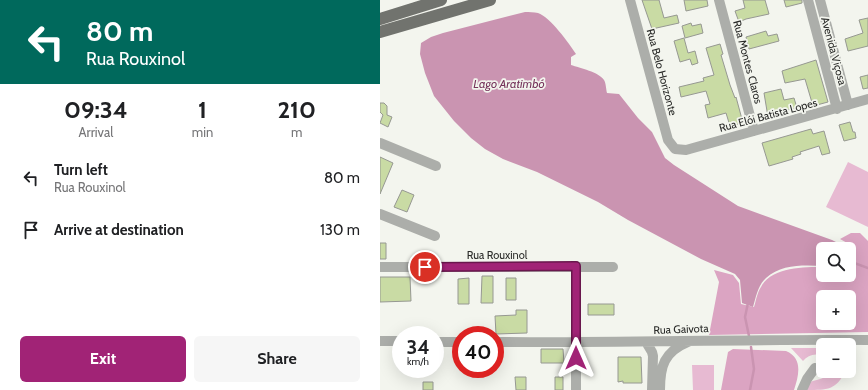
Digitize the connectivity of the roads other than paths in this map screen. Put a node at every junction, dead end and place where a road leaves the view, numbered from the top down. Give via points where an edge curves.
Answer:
1 (441, 0) edge
2 (490, 0) edge
3 (630, 0) edge
4 (719, 0) edge
5 (808, 0) edge
6 (820, 0) edge
7 (380, 19) edge
8 (380, 32) edge
9 (868, 99) edge
10 (848, 105) junction
11 (837, 109) junction
12 (754, 131) junction
13 (380, 143) edge
14 (674, 149) joint
15 (436, 166) dead end
16 (380, 214) edge
17 (435, 236) dead end
18 (576, 266) junction
19 (613, 266) dead end
20 (380, 267) edge
21 (692, 340) junction
22 (868, 340) edge
23 (380, 341) edge
24 (392, 341) edge
25 (504, 342) edge
26 (576, 342) junction
27 (646, 342) junction
28 (658, 364) junction
29 (815, 368) dead end
30 (576, 390) edge
31 (652, 390) edge
32 (660, 390) edge
33 (802, 390) edge

1 - 7 main road
2 - 8 main road
3 - 14 street, Rua Belo Horizonte via 668,140
4 - 12 street, Rua Montes Claros
5 - 11 street, Avenida Viçosa
6 - 10 street, Avenida Viçosa
9 - 10 street, Rua Elói Batista Lopes
10 - 11 street, Rua Elói Batista Lopes
11 - 12 street, Rua Elói Batista Lopes
12 - 14 street, Rua Elói Batista Lopes via 686,150
13 - 15 street
16 - 17 street
18 - 19 street, Rua Rouxinol
18 - 20 street, Rua Rouxinol
18 - 26 street
21 - 22 street, Rua Gaivota
21 - 27 street, Rua Gaivota
21 - 28 street via 682,344
23 - 24 street
25 - 26 street, Rua Gaivota
26 - 27 street, Rua Gaivota
26 - 30 street
27 - 28 street
28 - 31 street
28 - 32 street
29 - 33 street

